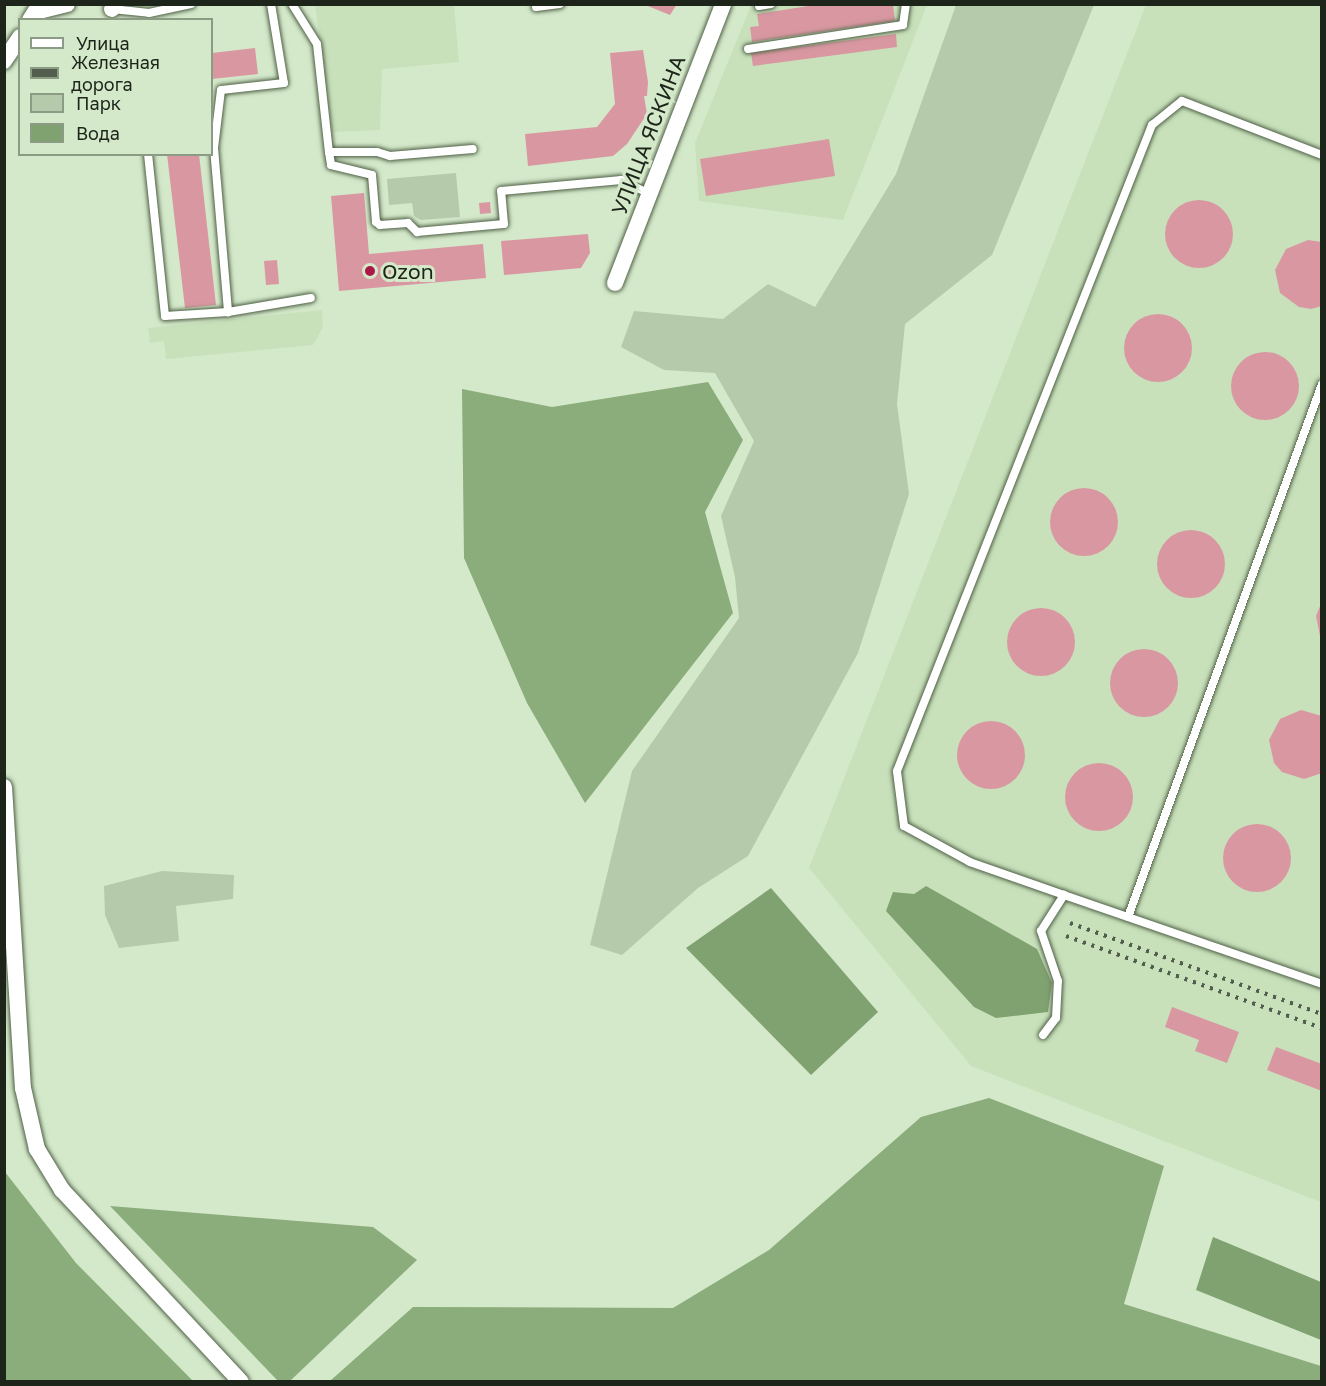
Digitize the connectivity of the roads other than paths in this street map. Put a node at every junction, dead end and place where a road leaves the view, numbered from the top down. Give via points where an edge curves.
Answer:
1 (67, 4) edge
2 (191, 4) edge
3 (271, 4) edge
4 (292, 4) edge
5 (560, 4) edge
6 (723, 4) edge
7 (771, 4) edge
8 (906, 4) edge
9 (50, 6) edge
10 (759, 6) edge
11 (114, 7) edge
12 (536, 7) dead end
13 (149, 16) edge
14 (31, 18) edge
15 (18, 40) edge
16 (748, 49) dead end
17 (4, 61) edge
18 (473, 149) dead end
19 (329, 152) junction
20 (1322, 155) edge
21 (148, 156) edge
22 (650, 194) junction
23 (615, 283) dead end
24 (311, 298) dead end
25 (228, 312) junction
26 (1322, 384) edge
27 (4, 787) edge
28 (1064, 895) junction
29 (1128, 917) junction
30 (1322, 984) edge
31 (1043, 1035) dead end
32 (241, 1382) edge

1 - 9 street
2 - 13 lane
3 - 25 lane via 284,83 221,90 214,148
4 - 19 lane via 317,44
5 - 12 lane
6 - 22 street, УЛИЦА ЯСКИНА
7 - 10 lane
8 - 16 lane via 903,25
9 - 14 street via 35,12
11 - 13 lane
15 - 17 street
18 - 19 lane via 390,156 377,152
19 - 22 lane via 331,165 372,175 376,222 408,223 417,232 504,225 501,190 621,180
20 - 28 lane via 1182,101 1152,125 897,771 904,826 970,862
21 - 25 lane via 165,316
22 - 23 street, УЛИЦА ЯСКИНА
24 - 25 lane
26 - 29 lane
27 - 32 street via 23,1088 37,1149 62,1190
28 - 29 lane
28 - 31 lane via 1041,931 1058,981 1056,1018
29 - 30 lane

